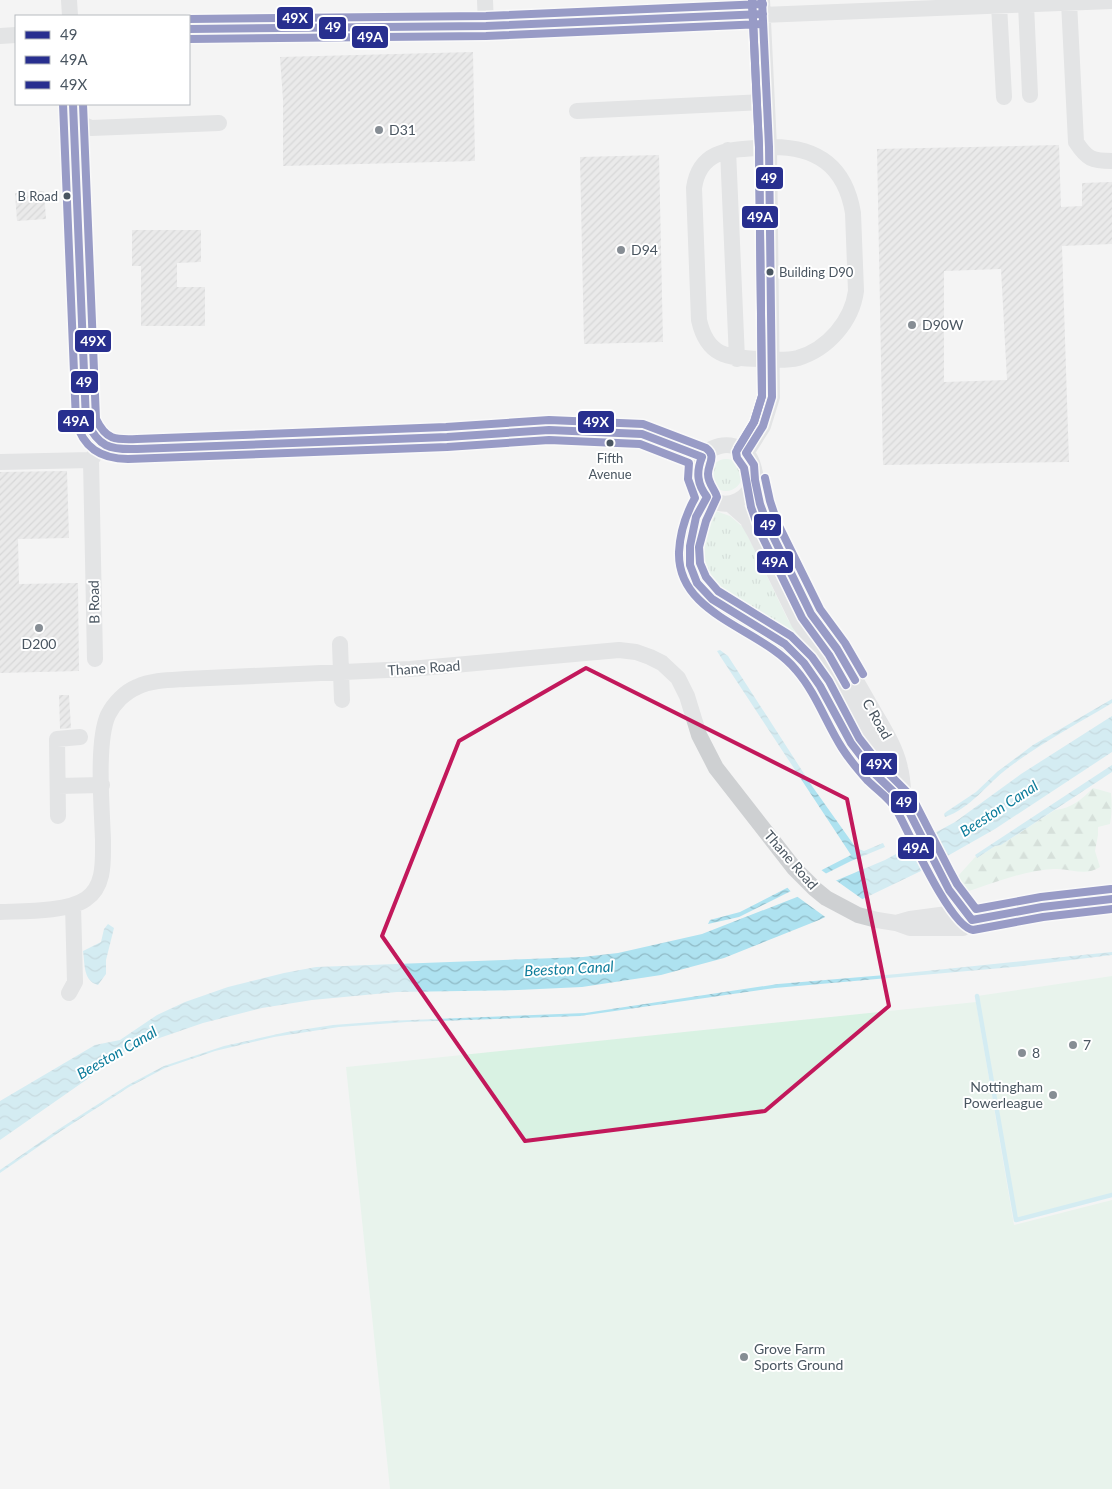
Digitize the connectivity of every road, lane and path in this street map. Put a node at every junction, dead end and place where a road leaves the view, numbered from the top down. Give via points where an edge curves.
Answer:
1 (69, 0) edge
2 (485, 0) edge
3 (1112, 0) edge
4 (1069, 2) junction
5 (1026, 4) junction
6 (999, 5) junction
7 (763, 7) edge
8 (70, 15) edge
9 (486, 26) junction
10 (190, 29) edge
11 (15, 35) edge
12 (0, 36) edge
13 (1030, 95) dead end
14 (1004, 97) dead end
15 (766, 102) junction
16 (73, 112) edge
17 (577, 112) dead end
18 (219, 123) dead end
19 (769, 147) junction
20 (728, 150) junction
21 (1112, 160) edge
22 (737, 359) junction
23 (771, 360) junction
24 (102, 444) junction
25 (746, 453) junction
26 (702, 457) junction
27 (92, 460) junction
28 (0, 462) edge
29 (755, 480) junction
30 (707, 497) junction
31 (730, 504) junction
32 (340, 644) dead end
33 (799, 657) junction
34 (95, 659) dead end
35 (829, 663) junction
36 (342, 672) junction
37 (342, 700) dead end
38 (80, 737) dead end
39 (102, 785) junction
40 (58, 786) junction
41 (904, 802) junction
42 (58, 816) dead end
43 (1112, 899) edge
44 (73, 905) junction
45 (0, 912) edge
46 (972, 920) junction
47 (68, 993) dead end

1 - 8 street
2 - 9 street
3 - 4 street
4 - 5 street
4 - 21 street via 1076,142 1095,161
5 - 6 street
5 - 13 street
6 - 7 street
6 - 14 street
7 - 9 street
7 - 15 street
9 - 10 street
11 - 12 street
15 - 17 street
15 - 19 street
16 - 18 street via 91,128
16 - 24 street via 86,421
19 - 20 street
19 - 23 street
19 - 23 street via 789,147 811,153 831,166 844,182 853,213 856,291 844,324 827,343 797,358
20 - 22 street
20 - 22 street via 704,162 698,170 694,188 699,320 712,347
22 - 23 street
23 - 25 street via 770,406 763,426
24 - 26 street via 113,449 137,449 549,430 642,434
24 - 27 street
25 - 26 street via 728,445 709,450
25 - 29 street, C Road via 754,465
26 - 30 street via 698,465 698,483
27 - 28 street
27 - 34 street, B Road
29 - 31 street via 746,496
29 - 41 street, C Road via 768,526 811,614 837,649 887,735 900,768
30 - 31 street, C Road
30 - 33 street, C Road via 689,541 689,560 694,578 712,599 785,644
31 - 35 street, C Road via 751,526 799,622
32 - 36 street
33 - 35 street, C Road
33 - 41 street, C Road via 820,686 851,743 874,773
35 - 41 street, C Road via 888,763
36 - 37 street
36 - 39 street, Thane Road via 186,679 139,686 118,701 105,722
36 - 46 street, Thane Road via 618,650 650,657 678,678 699,735 716,768 814,889 849,911 877,920 896,923 910,918 955,913
38 - 40 street via 57,739
39 - 40 street
39 - 44 street, Thane Road via 101,875 90,896
40 - 42 street
41 - 46 street, C Road via 949,890
43 - 46 street, Thane Road
44 - 45 street, Thane Road
44 - 47 street via 75,982

